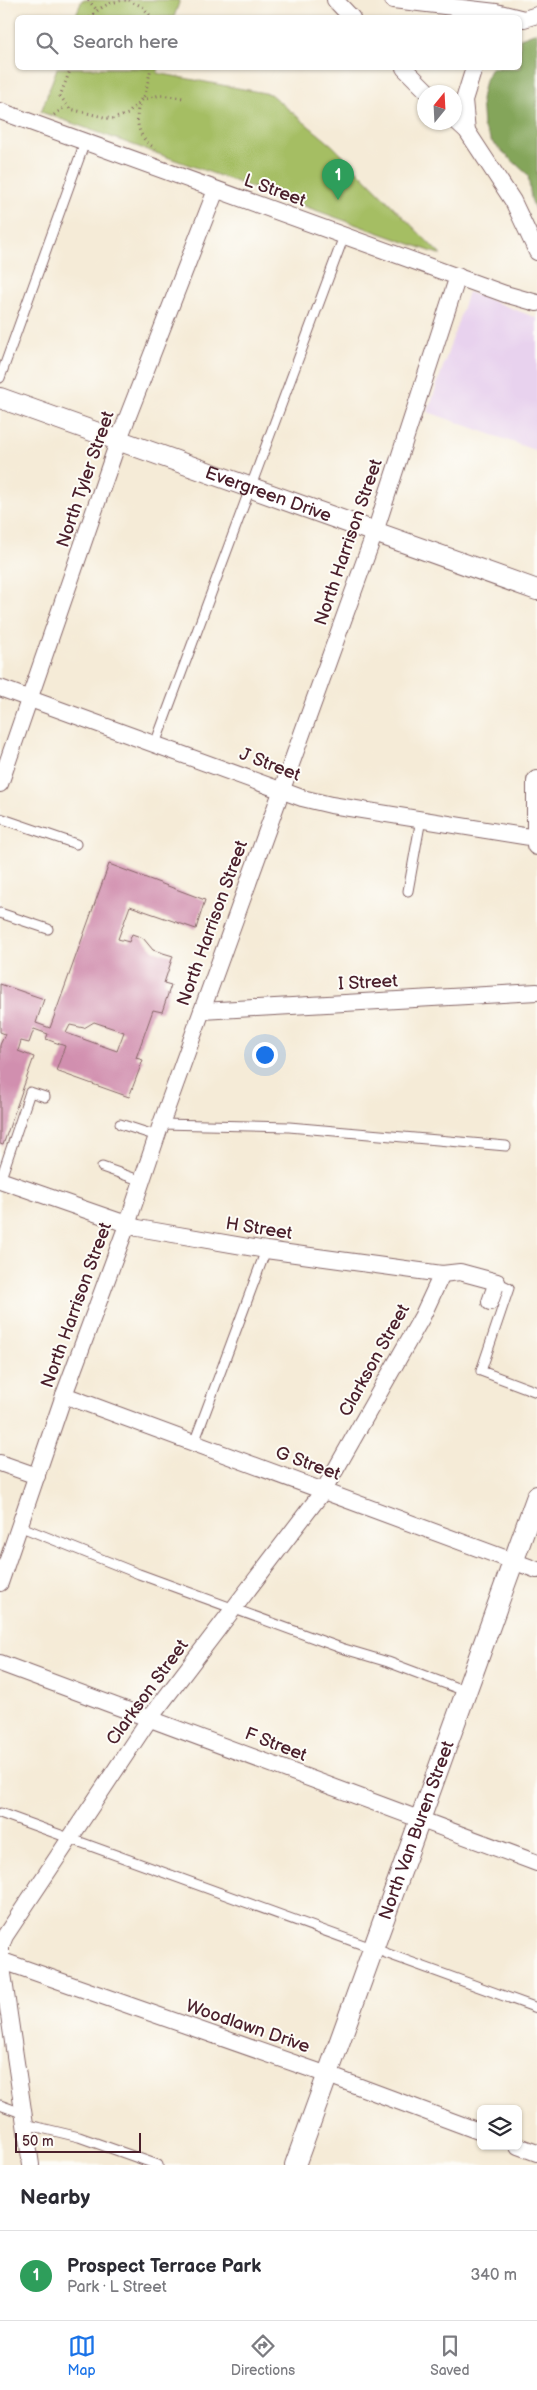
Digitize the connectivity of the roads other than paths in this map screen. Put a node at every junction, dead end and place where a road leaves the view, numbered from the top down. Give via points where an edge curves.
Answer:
1 (335, 0) edge
2 (393, 0) edge
3 (349, 15) edge
4 (512, 15) edge
5 (406, 70) edge
6 (473, 70) edge
7 (421, 85) edge
8 (0, 111) edge
9 (462, 126) edge
10 (467, 131) junction
11 (85, 142) junction
12 (216, 190) junction
13 (344, 236) junction
14 (537, 252) edge
15 (458, 276) junction
16 (537, 302) edge
17 (0, 378) edge
18 (0, 398) edge
19 (119, 440) junction
20 (250, 488) junction
21 (375, 532) junction
22 (537, 590) edge
23 (0, 688) edge
24 (31, 699) junction
25 (155, 744) junction
26 (537, 781) edge
27 (0, 784) edge
28 (281, 789) junction
29 (0, 818) edge
30 (421, 819) junction
31 (536, 838) edge
32 (76, 844) dead end
33 (537, 845) edge
34 (408, 891) dead end
35 (0, 912) edge
36 (48, 929) dead end
37 (537, 992) edge
38 (202, 1011) junction
39 (45, 1097) dead end
40 (120, 1124) dead end
41 (159, 1130) junction
42 (506, 1146) dead end
43 (102, 1167) dead end
44 (0, 1180) edge
45 (142, 1181) junction
46 (127, 1225) junction
47 (266, 1250) junction
48 (442, 1274) junction
49 (497, 1282) junction
50 (490, 1302) dead end
51 (537, 1392) edge
52 (64, 1395) junction
53 (194, 1442) junction
54 (0, 1463) edge
55 (37, 1476) junction
56 (324, 1490) junction
57 (537, 1496) edge
58 (19, 1526) junction
59 (514, 1560) junction
60 (537, 1570) edge
61 (0, 1583) edge
62 (235, 1608) junction
63 (0, 1663) edge
64 (465, 1691) junction
65 (150, 1718) junction
66 (0, 1813) edge
67 (420, 1820) junction
68 (69, 1838) junction
69 (537, 1863) edge
70 (373, 1949) junction
71 (0, 1960) edge
72 (537, 2008) edge
73 (328, 2075) junction
74 (0, 2106) edge
75 (25, 2119) junction
76 (477, 2131) edge
77 (522, 2148) edge
78 (537, 2154) edge
79 (31, 2165) edge
80 (158, 2165) edge
81 (295, 2165) edge

1 - 3 street
2 - 4 street
5 - 7 street
6 - 10 street via 464,100
8 - 11 street, L Street
9 - 10 street
10 - 14 street via 513,202
11 - 12 street, L Street
11 - 17 lane
12 - 13 street, L Street
12 - 19 street, North Tyler Street
13 - 15 street, L Street
13 - 20 lane
15 - 16 street, L Street
15 - 21 street, North Harrison Street
18 - 19 street, Evergreen Drive
19 - 20 street, Evergreen Drive
19 - 24 street, North Tyler Street
20 - 21 street, Evergreen Drive
20 - 25 lane
21 - 22 street, Evergreen Drive
21 - 28 street, North Harrison Street
23 - 24 street, J Street
24 - 25 street, J Street
24 - 27 street, North Tyler Street
25 - 28 street, J Street
26 - 31 street
28 - 30 street, J Street via 331,805
28 - 38 street, North Harrison Street
29 - 32 lane
30 - 31 street, J Street
30 - 34 lane
31 - 33 street
35 - 36 lane
37 - 38 street, I Street
38 - 41 street, North Harrison Street
39 - 44 lane via 30,1092
40 - 41 lane
41 - 42 lane via 289,1127
41 - 45 street, North Harrison Street
43 - 45 lane
44 - 46 street, H Street
45 - 46 street, North Harrison Street
46 - 47 street, H Street
46 - 52 street, North Harrison Street
47 - 48 street, H Street
47 - 53 lane
48 - 49 street, H Street via 460,1272
48 - 56 street, Clarkson Street via 422,1317
49 - 50 street
49 - 51 lane via 509,1288 481,1371
52 - 53 street, G Street
52 - 55 street, North Harrison Street
53 - 56 street, G Street
54 - 55 street
55 - 58 street, North Harrison Street
56 - 59 street, G Street
56 - 62 street, Clarkson Street
57 - 59 street, North Van Buren Street
58 - 61 street, North Harrison Street
58 - 62 lane
59 - 60 street, G Street
59 - 64 street, North Van Buren Street
62 - 64 lane
62 - 65 street, Clarkson Street
63 - 65 street, F Street
64 - 67 street, North Van Buren Street
65 - 67 street, F Street
65 - 68 street, Clarkson Street
66 - 68 lane
67 - 69 street, F Street
67 - 70 street, North Van Buren Street
68 - 70 lane
68 - 71 street, Clarkson Street via 5,1936
70 - 72 lane
70 - 73 street, North Van Buren Street
71 - 73 street, Woodlawn Drive
71 - 75 street, Clarkson Street
73 - 76 street, Woodlawn Drive
73 - 81 street, North Van Buren Street
74 - 75 lane via 18,2112
75 - 79 street, Clarkson Street
75 - 80 lane via 29,2125 79,2137
77 - 78 street

